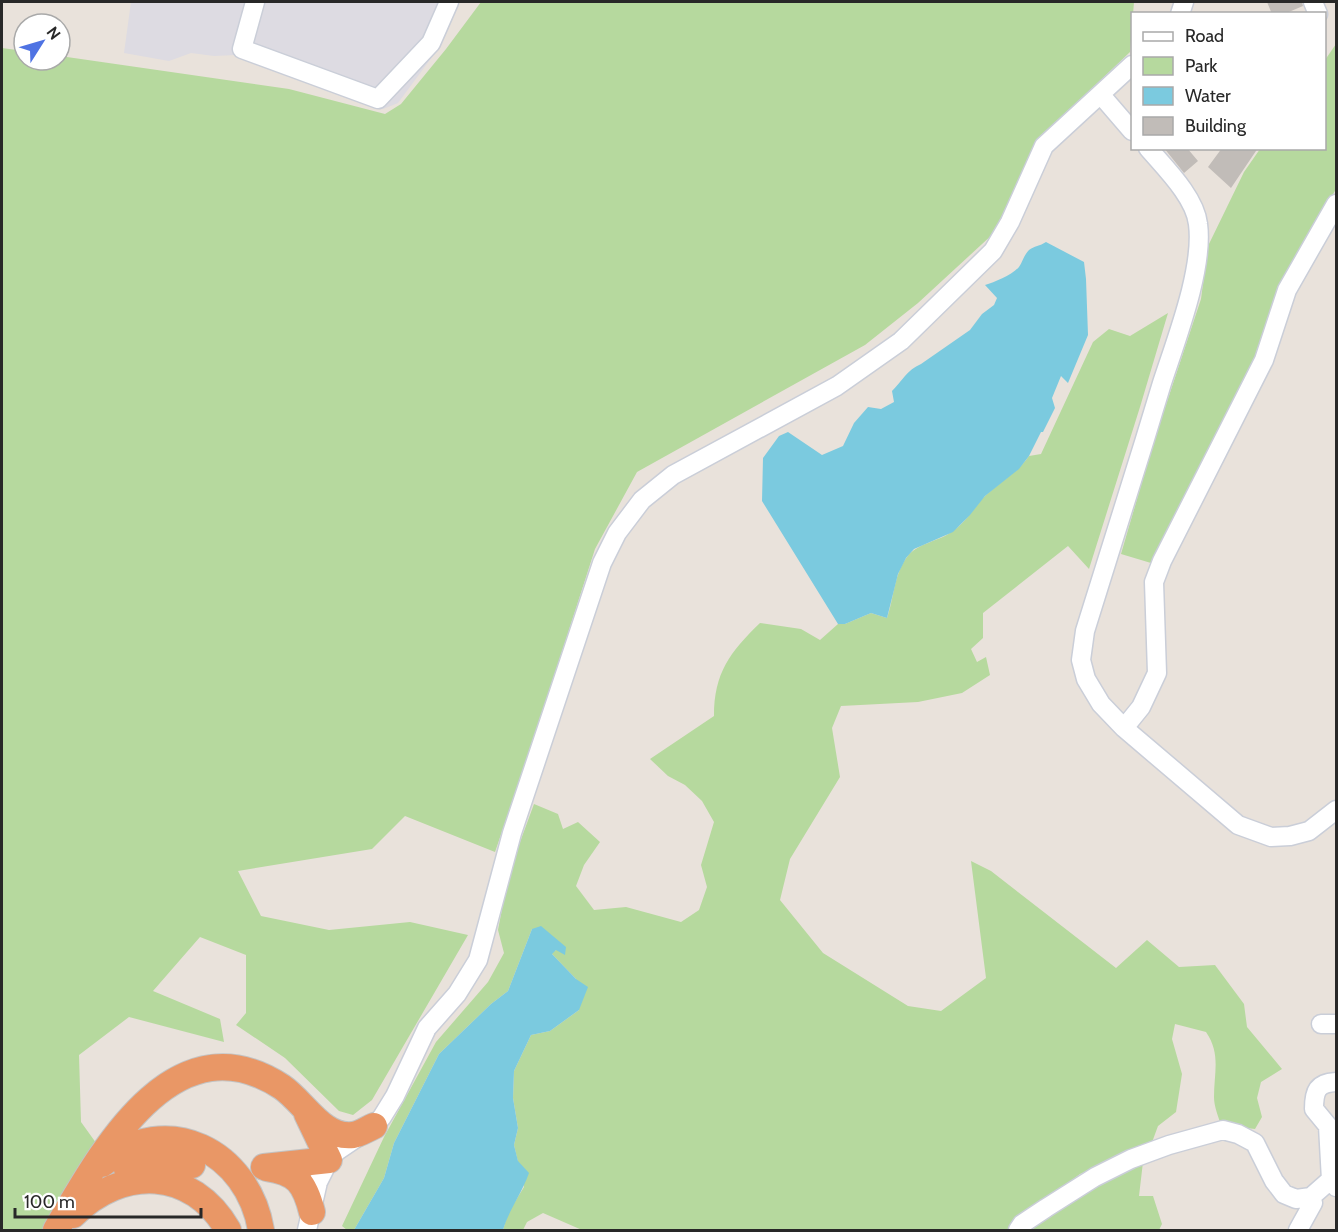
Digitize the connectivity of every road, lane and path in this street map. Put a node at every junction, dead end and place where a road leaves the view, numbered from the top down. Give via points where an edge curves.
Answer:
1 (255, 2) edge
2 (449, 2) edge
3 (1131, 67) edge
4 (1101, 95) junction
5 (1131, 130) edge
6 (1150, 150) edge
7 (1336, 204) edge
8 (1331, 225) edge
9 (1124, 729) junction
10 (1336, 810) edge
11 (1336, 1082) edge
12 (298, 1101) junction
13 (374, 1126) junction
14 (329, 1160) junction
15 (192, 1165) dead end
16 (1335, 1181) edge
17 (1311, 1197) junction
18 (68, 1217) edge
19 (309, 1221) edge
20 (261, 1228) edge
21 (228, 1230) edge
22 (1018, 1230) edge
23 (1298, 1230) edge

1 - 2 street via 242,49 378,99 431,43
3 - 4 street
4 - 5 street
4 - 13 street via 1044,146 993,251 901,342 837,386 673,475 642,500 617,533 602,563 512,833 478,960 457,994 427,1028 395,1096
6 - 9 street via 1189,201 1198,222 1197,258 1184,312 1085,631 1081,660 1086,679 1101,704
7 - 8 street
8 - 9 street via 1287,290 1264,360 1162,561 1154,582 1157,673 1141,707
9 - 10 street via 1238,825 1255,832 1290,837 1309,831
11 - 16 street via 1320,1086 1314,1094 1314,1109 1328,1126
12 - 13 highway via 336,1132 354,1134
12 - 14 highway
12 - 18 highway via 253,1073 217,1067 190,1073 164,1088 131,1118 102,1154
13 - 14 street
14 - 19 street via 318,1182
14 - 19 highway via 264,1167 289,1173 303,1187 308,1197
15 - 18 highway via 144,1164 123,1170 91,1192
16 - 17 street
17 - 22 street via 1296,1199 1284,1194 1255,1143 1223,1130 1131,1159 1095,1177
17 - 23 street via 1313,1203
18 - 20 highway via 97,1169 111,1157 127,1148 164,1139 201,1146 218,1157 245,1186
18 - 21 highway via 120,1184 164,1182 195,1194

